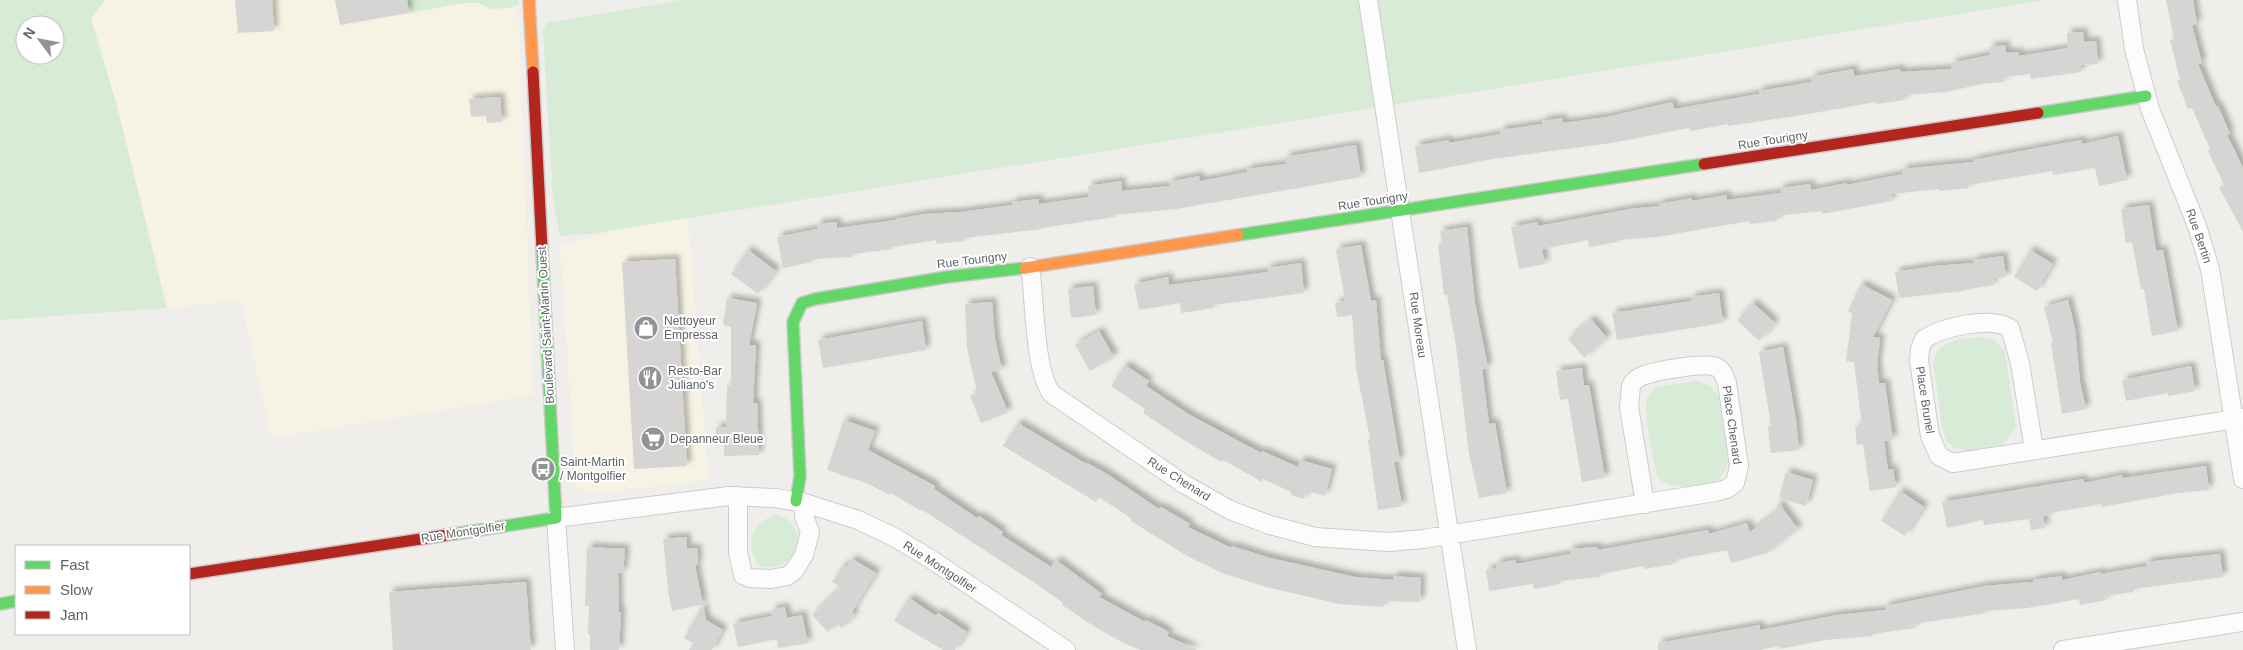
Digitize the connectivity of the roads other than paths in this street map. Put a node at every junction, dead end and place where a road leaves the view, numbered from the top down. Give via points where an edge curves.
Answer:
1 (529, 0) edge
2 (1368, 0) edge
3 (2127, 0) edge
4 (2146, 96) junction
5 (1401, 211) junction
6 (1030, 267) junction
7 (2238, 419) edge
8 (2034, 450) junction
9 (2243, 479) edge
10 (738, 496) junction
11 (800, 502) junction
12 (1645, 504) junction
13 (556, 518) junction
14 (1449, 536) junction
15 (190, 574) edge
16 (15, 601) edge
17 (0, 604) edge
18 (2243, 622) edge
19 (565, 650) edge
20 (1066, 650) edge
21 (1467, 650) edge
22 (2063, 650) edge

1 - 13 street, Boulevard Saint-Martin Ouest
2 - 5 street, Rue Moreau
3 - 4 street, Rue Bertin via 2134,49
4 - 5 street, Rue Tourigny
4 - 7 street, Rue Bertin via 2208,260
5 - 6 street, Rue Tourigny
5 - 14 street, Rue Moreau
6 - 11 street, Rue Tourigny via 947,277 802,303 794,322
6 - 14 street, Rue Chenard via 1040,364 1047,388 1184,484 1248,518 1315,537 1389,542
7 - 8 street, Place Brunel
7 - 9 street, Rue Bertin
8 - 8 street, Place Brunel via 2020,363 2010,328 2001,323 1979,323 1940,331 1924,339 1919,360 1930,436 1938,456 1953,463 1962,463
10 - 11 street, Rue Montgolfier
10 - 11 street via 739,561 743,575 750,578 787,576 800,565 810,532
10 - 13 street, Rue Montgolfier
11 - 20 street, Rue Montgolfier via 858,520 894,538
12 - 12 street, Place Chenard via 1716,492 1735,483 1740,466 1728,389 1722,372 1716,367 1650,373 1630,386 1629,407
12 - 14 street, Place Chenard
13 - 15 street, Rue Montgolfier
13 - 19 street, Boulevard Saint-Martin Ouest
14 - 21 street, Rue Moreau
16 - 17 street
18 - 22 street

